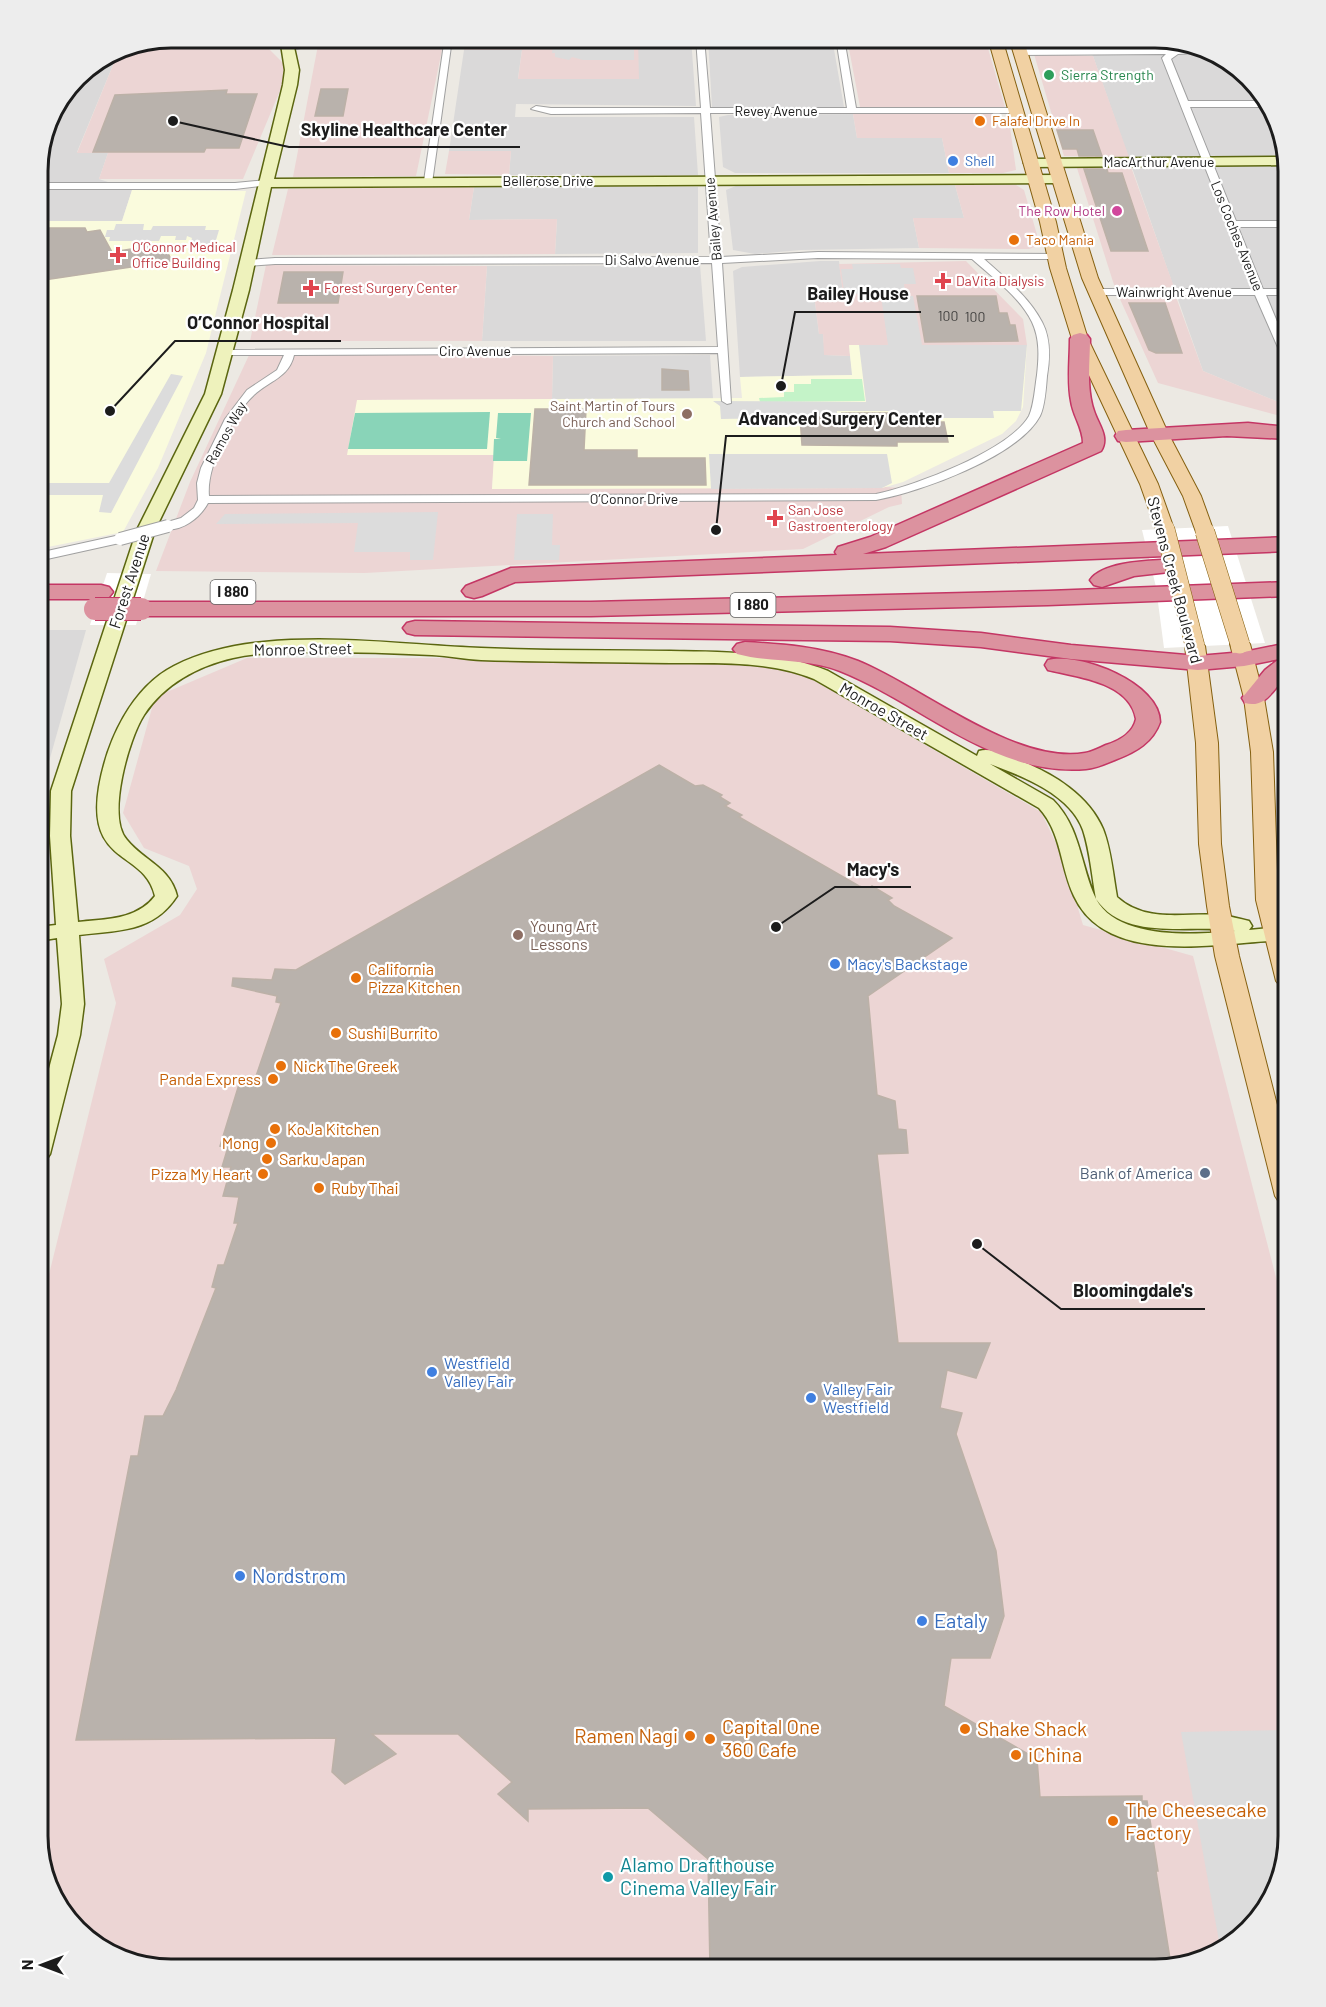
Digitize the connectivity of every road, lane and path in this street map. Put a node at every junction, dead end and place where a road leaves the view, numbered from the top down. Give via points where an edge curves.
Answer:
1 (287, 48) edge
2 (448, 48) edge
3 (701, 48) edge
4 (842, 48) edge
5 (998, 48) edge
6 (1019, 48) edge
7 (1097, 48) edge
8 (1180, 50) edge
9 (1176, 51) junction
10 (1182, 51) edge
11 (999, 53) junction
12 (1029, 83) junction
13 (1184, 104) junction
14 (1258, 104) edge
15 (536, 109) dead end
16 (1016, 110) junction
17 (852, 111) junction
18 (706, 112) junction
19 (1277, 161) edge
20 (1054, 162) junction
21 (1208, 162) junction
22 (1031, 163) junction
23 (1036, 179) junction
24 (1059, 179) junction
25 (429, 181) junction
26 (711, 181) junction
27 (266, 183) junction
28 (48, 186) edge
29 (1233, 224) junction
30 (1278, 224) edge
31 (975, 256) junction
32 (1056, 256) junction
33 (717, 260) junction
34 (248, 263) junction
35 (1093, 285) junction
36 (1259, 292) junction
37 (1278, 292) edge
38 (1278, 336) edge
39 (1080, 339) junction
40 (723, 350) junction
41 (290, 351) junction
42 (226, 352) junction
43 (727, 401) dead end
44 (1278, 432) edge
45 (1164, 441) junction
46 (1130, 443) junction
47 (1278, 447) edge
48 (204, 500) junction
49 (1278, 544) edge
50 (48, 555) edge
51 (1278, 561) edge
52 (732, 567) junction
53 (1278, 573) edge
54 (1102, 580) junction
55 (1278, 589) edge
56 (474, 591) junction
57 (48, 593) edge
58 (98, 600) junction
59 (143, 601) junction
60 (48, 608) edge
61 (217, 609) junction
62 (848, 634) junction
63 (615, 648) junction
64 (451, 650) junction
65 (1278, 650) edge
66 (1242, 652) junction
67 (1197, 654) junction
68 (1278, 669) edge
69 (1254, 698) junction
70 (1278, 924) edge
71 (68, 931) junction
72 (1223, 931) junction
73 (48, 933) edge
74 (1278, 933) edge
75 (48, 1086) edge
76 (1278, 1155) edge

1 - 27 main road, Forest Avenue via 292,70 290,85
2 - 25 street
3 - 18 street, Bailey Avenue
4 - 17 street
5 - 11 main road, Stevens Creek Boulevard
6 - 12 main road, Stevens Creek Boulevard
7 - 9 street
8 - 9 street
9 - 10 street
9 - 13 street, Los Coches Avenue via 1166,58
11 - 12 main road, Stevens Creek Boulevard via 1011,58 1016,74
11 - 16 main road, Stevens Creek Boulevard
12 - 20 main road, Stevens Creek Boulevard
13 - 14 street
13 - 21 street, Los Coches Avenue
15 - 18 street, Revey Avenue
16 - 17 street, Revey Avenue
16 - 22 main road, Stevens Creek Boulevard
17 - 18 street, Revey Avenue
18 - 26 street, Bailey Avenue
19 - 21 main road, MacArthur Avenue
20 - 21 main road, MacArthur Avenue
20 - 22 main road, MacArthur Avenue
20 - 24 main road, Stevens Creek Boulevard
21 - 29 street, Los Coches Avenue
22 - 23 main road, Stevens Creek Boulevard
23 - 24 main road, Bellerose Drive
23 - 26 main road, Bellerose Drive
23 - 32 main road, Stevens Creek Boulevard
24 - 35 main road, Stevens Creek Boulevard
25 - 26 main road, Bellerose Drive
25 - 27 main road, Bellerose Drive
26 - 33 street, Bailey Avenue
27 - 28 street, Bellerose Drive
27 - 34 main road, Forest Avenue
29 - 30 street
29 - 36 street, Los Coches Avenue
31 - 32 street, Di Salvo Avenue
31 - 33 street, Di Salvo Avenue via 818,255
31 - 48 street, O’Connor Drive via 1032,311 1041,328 1045,345 1035,415 1013,439 905,492 876,497
32 - 35 main road
32 - 39 main road, Stevens Creek Boulevard
33 - 34 street, Di Salvo Avenue
33 - 40 street, Bailey Avenue
34 - 42 main road, Forest Avenue
35 - 36 street, Wainwright Avenue
35 - 45 main road, Stevens Creek Boulevard
36 - 37 street, Wainwright Avenue
36 - 38 street, Los Coches Avenue
39 - 46 main road, Stevens Creek Boulevard
39 - 52 highway via 1083,410 1094,441 1087,450 856,550
40 - 41 street, Ciro Avenue
40 - 43 street, Bailey Avenue
41 - 42 street, Ciro Avenue
41 - 48 street, Ramos Way via 283,372 242,401 209,461 203,480
42 - 71 main road, Forest Avenue via 213,393 146,530 61,791
44 - 45 highway via 1247,429
45 - 46 highway
45 - 47 highway
45 - 66 main road, Stevens Creek Boulevard, bridge via 1192,496
46 - 67 main road, Stevens Creek Boulevard, bridge via 1165,529
48 - 50 street, bridge via 191,518
49 - 52 highway
51 - 54 highway via 1130,568
52 - 56 highway via 511,575
53 - 54 highway, I 880
54 - 56 highway, I 880 via 788,590
55 - 61 highway, I 880 via 591,609
56 - 59 highway, I 880
57 - 58 highway, I 880
58 - 59 highway, I 880, bridge
58 - 60 highway, I 880
59 - 61 highway, I 880
61 - 62 highway via 256,620 360,626
62 - 63 highway via 976,651 1093,673 1131,691 1147,712 1148,723 1142,734 1112,754 1079,762 1043,759 994,744 893,687 827,660 762,650
62 - 67 highway via 939,636 1071,652
63 - 64 main road, Monroe Street
63 - 72 main road, Monroe Street via 775,656 818,665 842,675 997,761 1030,772 1069,797 1094,830 1107,899 1118,909 1149,921
64 - 71 main road, Monroe Street via 256,648 199,663 160,683 134,714 112,771 108,805 113,836 161,881 166,896 145,917
64 - 72 main road, Monroe Street via 479,654 742,658 802,667 1027,792 1054,811 1066,832 1082,897 1088,908 1105,921 1140,935 1179,939
65 - 66 highway
66 - 67 highway
66 - 69 main road, Stevens Creek Boulevard
67 - 72 main road, Stevens Creek Boulevard via 1207,743 1210,844
68 - 69 highway
69 - 70 main road, Stevens Creek Boulevard via 1262,752 1267,900
71 - 73 main road
71 - 75 main road, Forest Avenue via 73,1004 69,1035
72 - 74 main road
72 - 76 main road, Stevens Creek Boulevard

